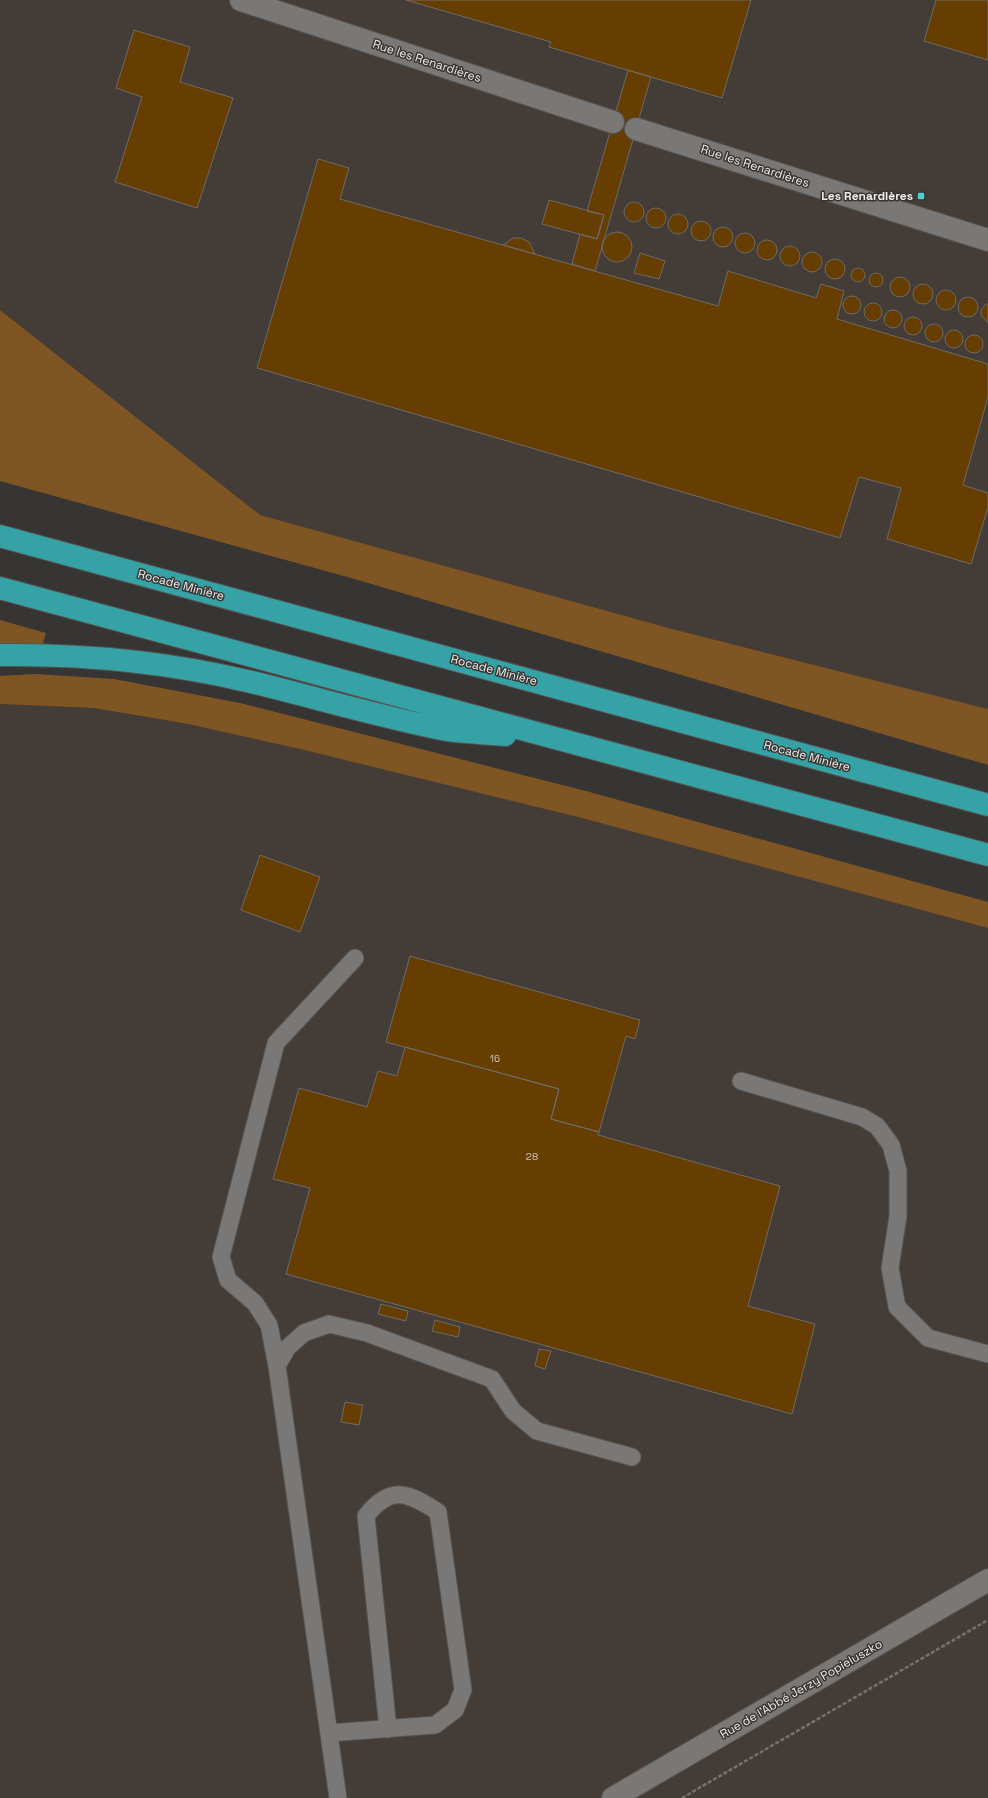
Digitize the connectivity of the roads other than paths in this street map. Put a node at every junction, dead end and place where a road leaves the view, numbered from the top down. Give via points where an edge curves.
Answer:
1 (242, 0) edge
2 (613, 122) dead end
3 (636, 129) dead end
4 (988, 240) edge
5 (0, 536) edge
6 (0, 588) edge
7 (0, 655) edge
8 (558, 739) junction
9 (988, 805) edge
10 (988, 856) edge
11 (355, 958) dead end
12 (741, 1081) dead end
13 (988, 1354) edge
14 (277, 1366) junction
15 (632, 1457) dead end
16 (988, 1580) edge
17 (388, 1729) junction
18 (329, 1733) junction
19 (338, 1798) edge
20 (614, 1798) edge

1 - 2 street, Rue les Renardières
3 - 4 street, Rue les Renardières
5 - 9 highway, Rocade Minière
6 - 8 highway
7 - 8 highway via 41,654 181,667 449,730
8 - 10 highway
11 - 14 lane via 276,1043 221,1258 228,1280 255,1302 269,1326
12 - 13 lane via 862,1117 877,1126 891,1145 898,1172 898,1216 890,1268 897,1307 928,1338
14 - 15 lane via 287,1348 304,1333 329,1324 367,1333 492,1379 513,1411 537,1431
14 - 18 lane
16 - 20 street, Rue de l'Abbé Jerzy Popieluszko
17 - 17 lane via 435,1725 455,1710 463,1690 438,1512 416,1498 393,1495 375,1504 366,1516
17 - 18 lane
18 - 19 lane

